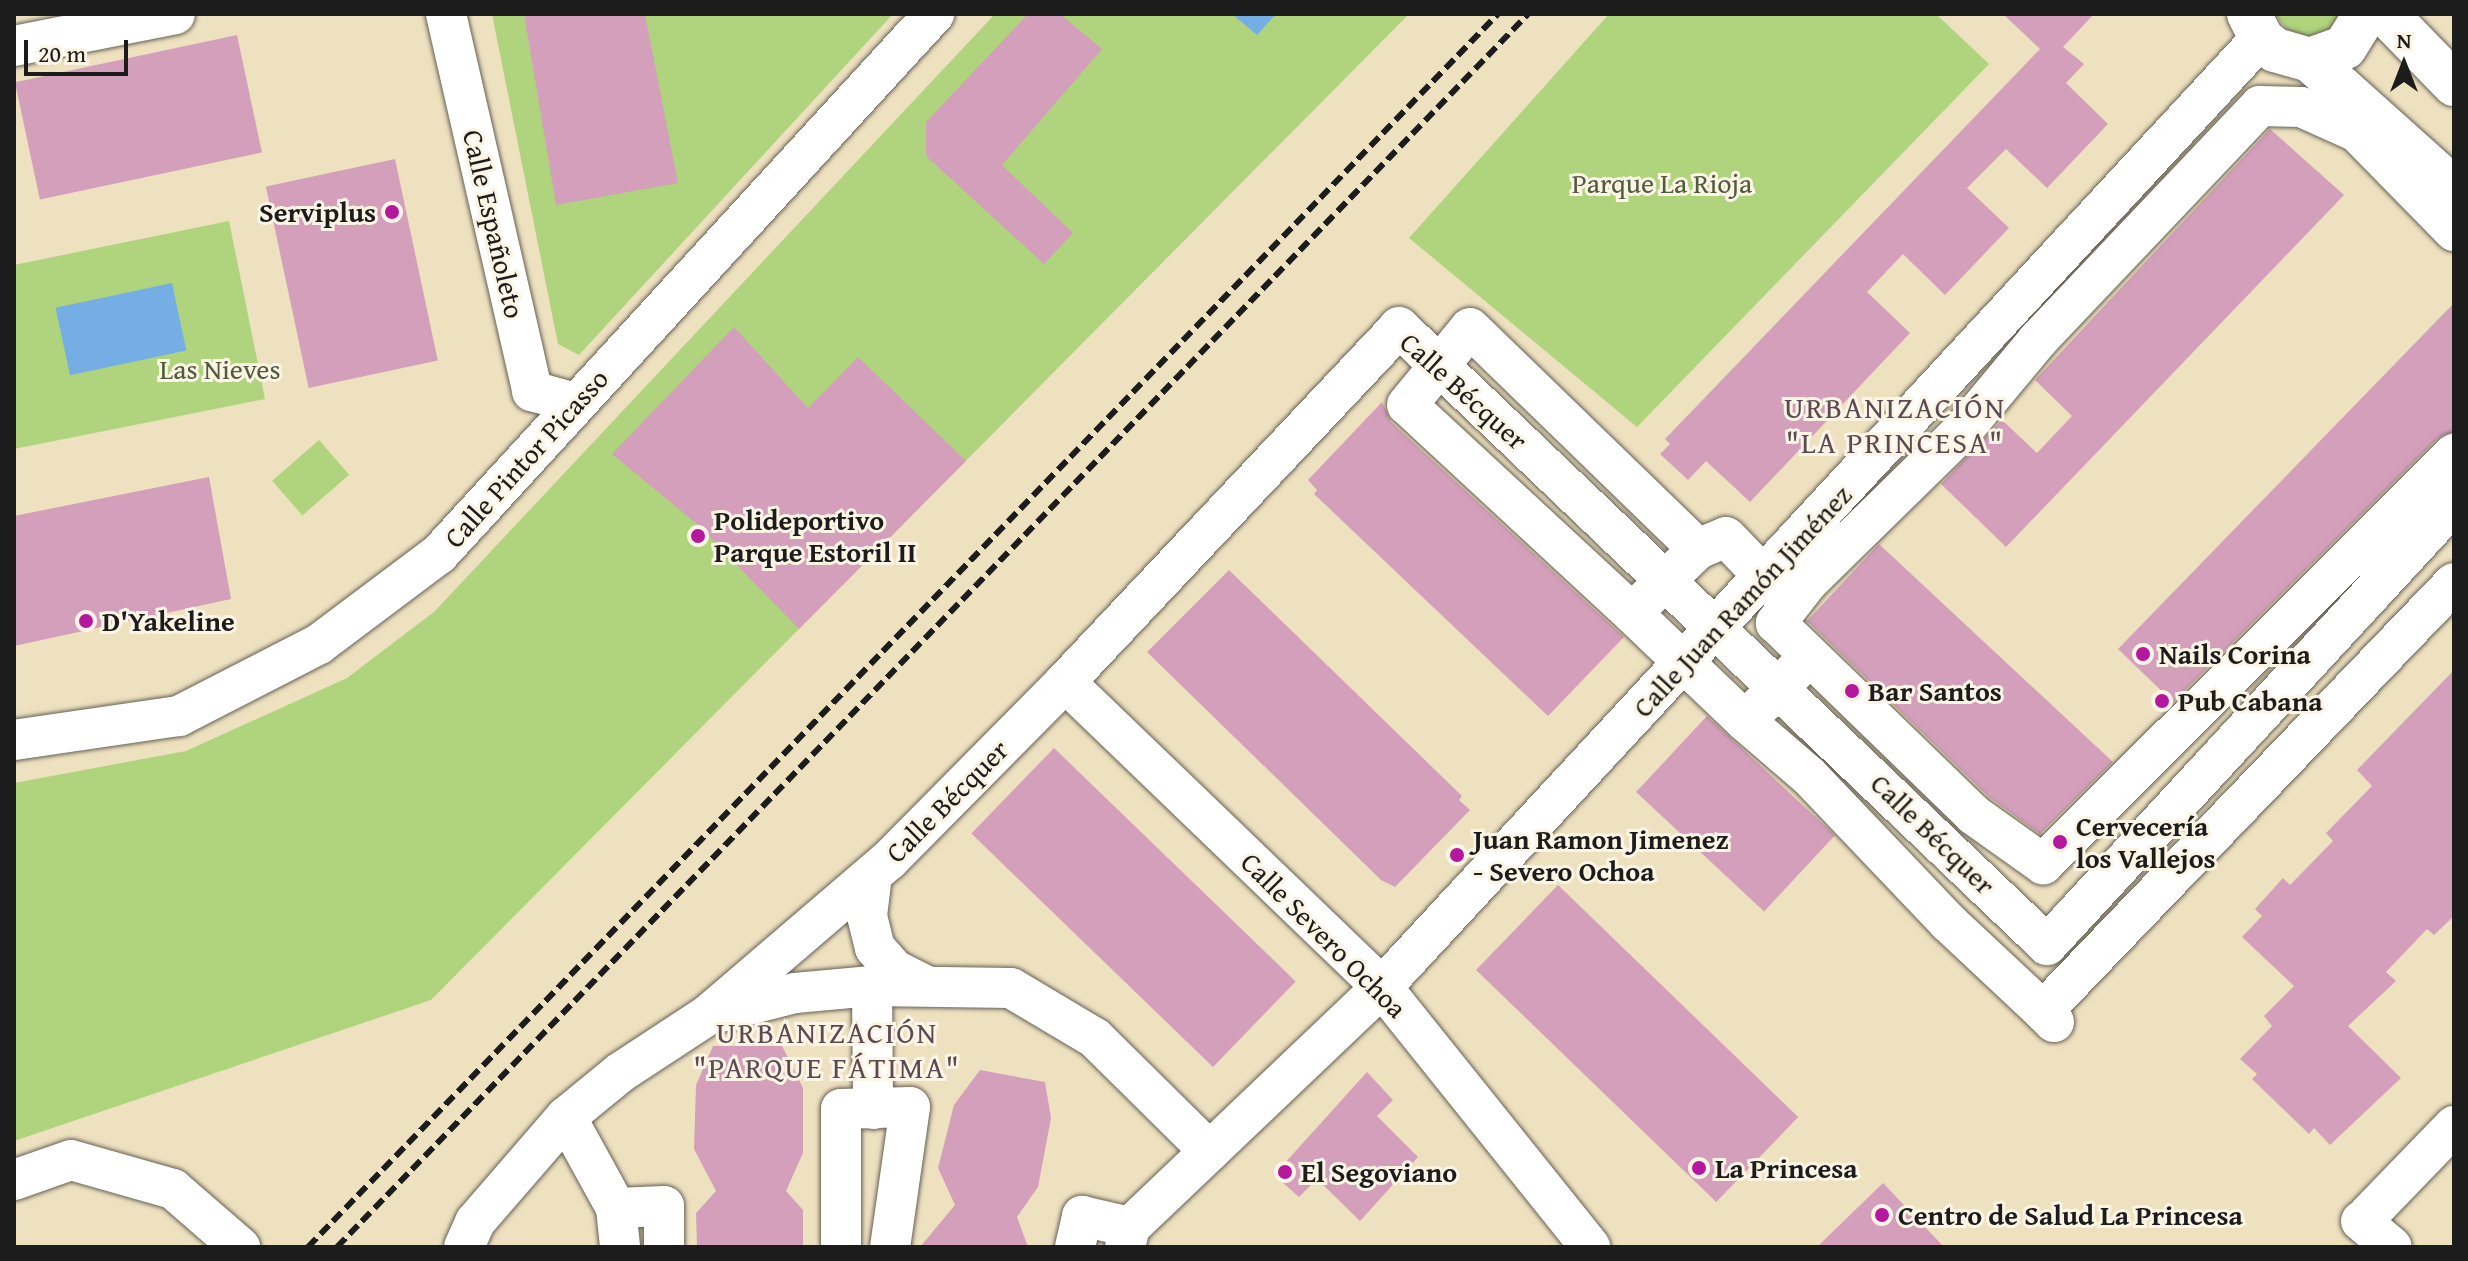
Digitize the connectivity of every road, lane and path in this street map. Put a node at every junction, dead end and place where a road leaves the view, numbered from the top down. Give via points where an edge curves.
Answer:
1 (175, 14) edge
2 (446, 14) edge
3 (934, 14) edge
4 (2366, 14) edge
5 (2386, 14) edge
6 (2255, 26) edge
7 (14, 46) edge
8 (2310, 60) junction
9 (2454, 84) edge
10 (2454, 189) edge
11 (2454, 231) edge
12 (1439, 365) junction
13 (575, 403) junction
14 (2454, 454) edge
15 (2454, 504) edge
16 (1698, 549) junction
17 (1668, 580) junction
18 (2454, 583) edge
19 (1778, 590) junction
20 (1632, 613) junction
21 (1718, 627) junction
22 (1810, 656) junction
23 (1684, 664) junction
24 (1065, 682) junction
25 (1778, 685) junction
26 (1745, 721) junction
27 (14, 740) edge
28 (2107, 805) junction
29 (2145, 839) junction
30 (2178, 870) junction
31 (872, 875) junction
32 (925, 985) junction
33 (872, 986) junction
34 (1382, 987) junction
35 (708, 1015) junction
36 (873, 1109) junction
37 (566, 1117) junction
38 (2454, 1126) edge
39 (1209, 1151) junction
40 (14, 1180) edge
41 (616, 1208) junction
42 (1128, 1237) edge
43 (240, 1247) edge
44 (464, 1247) edge
45 (620, 1247) edge
46 (664, 1247) edge
47 (841, 1247) edge
48 (890, 1247) edge
49 (1075, 1247) edge
50 (1590, 1247) edge
51 (2392, 1247) edge

1 - 7 street
2 - 13 street, Calle Españoleto via 532,391
3 - 13 street, Calle Pintor Picasso
4 - 8 street via 2345,47
5 - 9 street
6 - 8 street via 2275,50
6 - 19 street, Calle Juan Ramón Jiménez
8 - 10 street
11 - 19 street via 2357,132 2301,107 2260,106 2038,340 1963,430
12 - 16 street via 1470,328 1507,340
12 - 17 street, Calle Bécquer
12 - 20 street via 1407,405
12 - 24 street, Calle Bécquer via 1399,327
13 - 27 street, Calle Pintor Picasso via 439,554 319,644 179,716
14 - 28 street
15 - 29 street, Calle Bécquer
16 - 17 street
16 - 19 street via 1726,537
17 - 20 street
17 - 21 street, Calle Bécquer
18 - 30 street
19 - 21 street, Calle Juan Ramón Jiménez
19 - 22 street via 1776,623
20 - 23 street
21 - 23 street, Calle Juan Ramón Jiménez
21 - 25 street, Calle Bécquer
22 - 25 street
22 - 28 street via 1974,815 2043,864
23 - 26 street
23 - 34 street, Calle Juan Ramón Jiménez
24 - 31 street, Calle Bécquer
24 - 34 street, Calle Severo Ochoa
25 - 26 street
25 - 29 street, Calle Bécquer via 2047,945
26 - 30 street via 1809,776 1927,901 2048,1016
28 - 29 street
29 - 30 street
31 - 32 street via 867,916 875,948 895,970
31 - 35 street, Calle Bécquer
32 - 33 street
32 - 39 street via 1011,988 1049,1008 1095,1038
33 - 35 street via 795,993
33 - 36 street
34 - 39 street, Calle Juan Ramón Jiménez
34 - 50 street, Calle Severo Ochoa
35 - 37 street, Calle Bécquer via 621,1072
36 - 47 street via 841,1109
36 - 48 street via 910,1107
37 - 41 street
37 - 44 street, Calle Bécquer via 475,1222
38 - 51 street via 2365,1218
39 - 42 street, Calle Juan Ramón Jiménez
40 - 43 street via 71,1160 173,1189
41 - 45 street
41 - 46 street via 664,1206
42 - 49 street via 1082,1216

